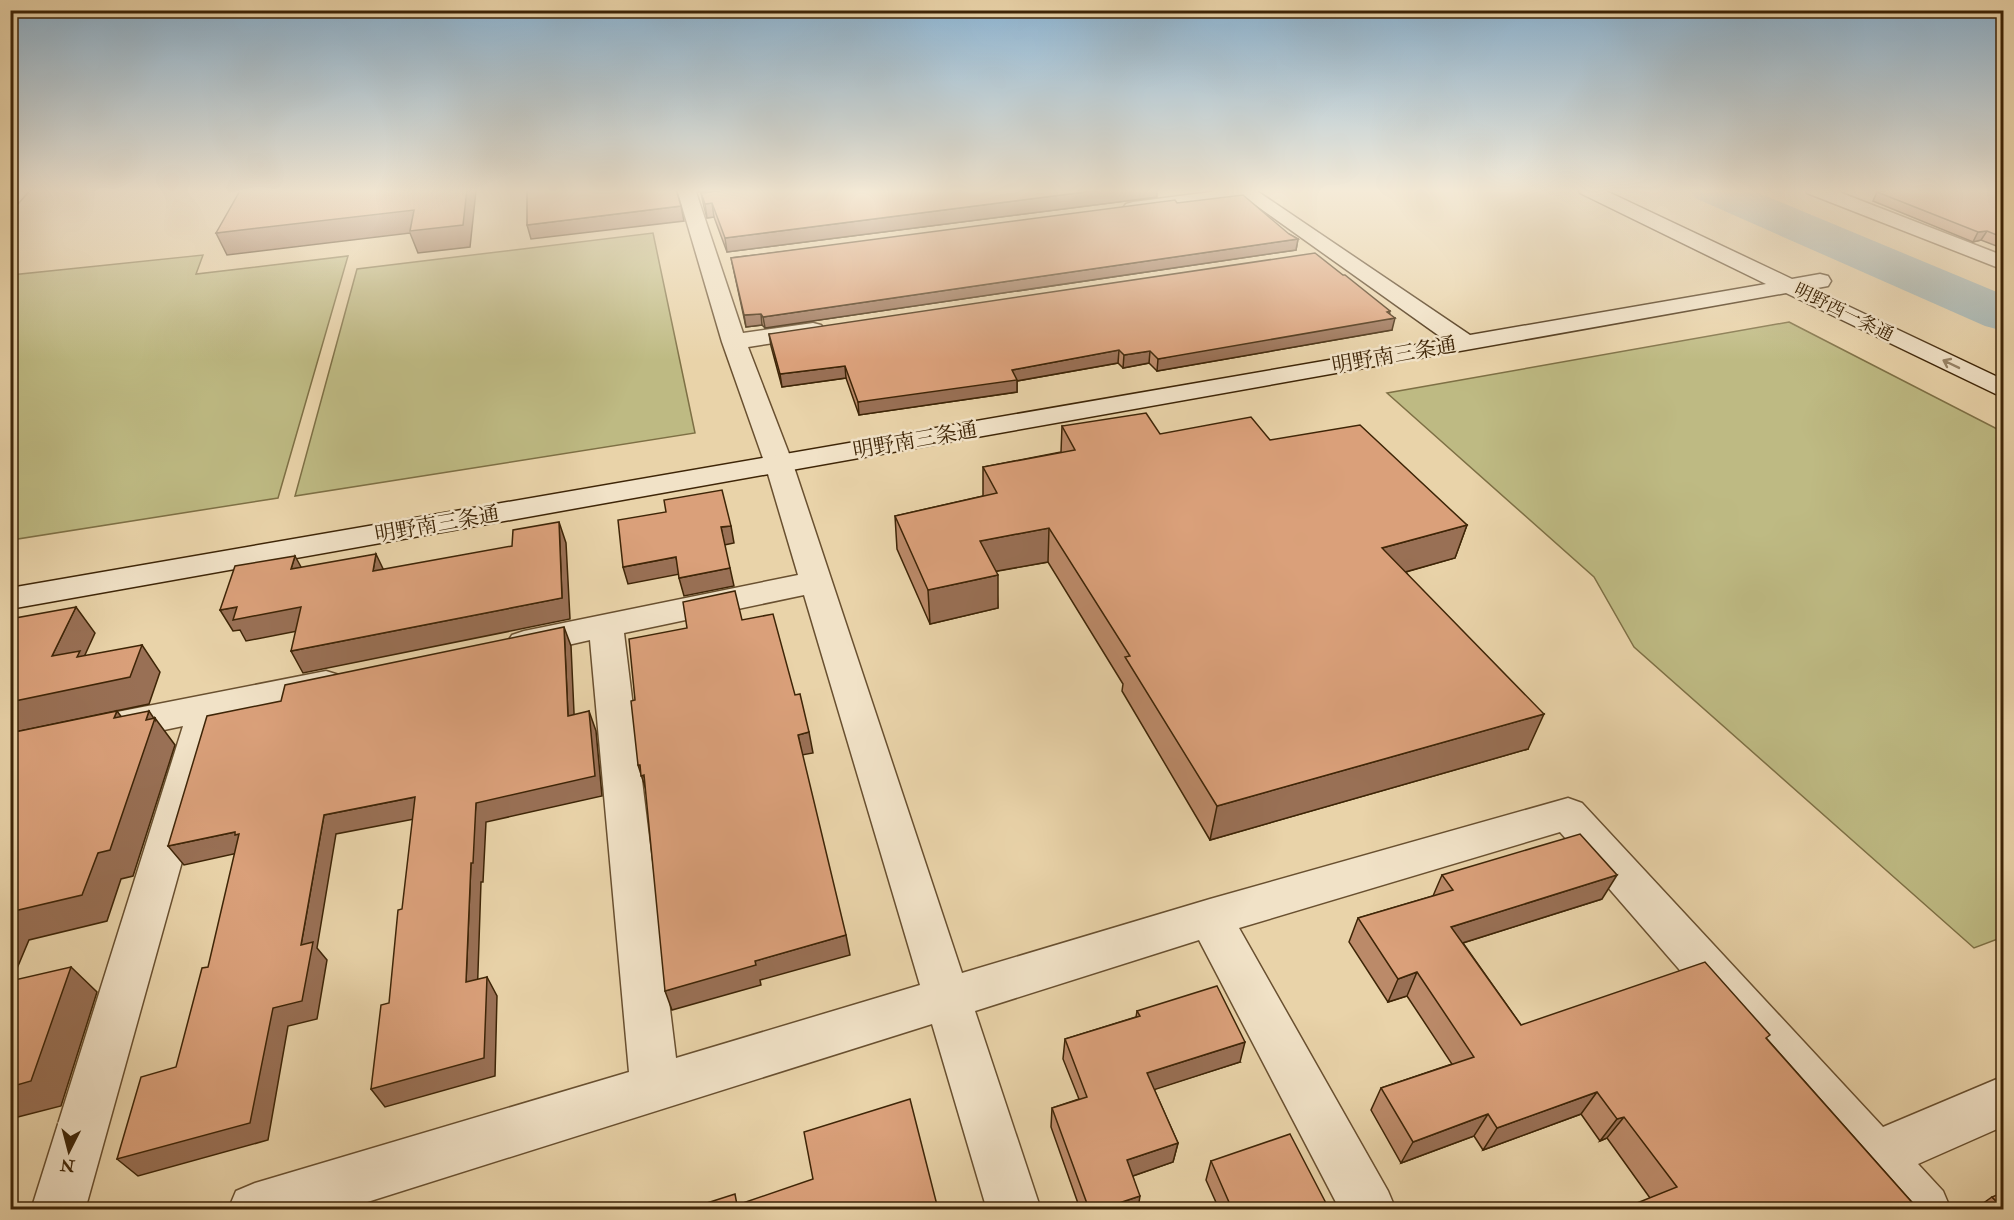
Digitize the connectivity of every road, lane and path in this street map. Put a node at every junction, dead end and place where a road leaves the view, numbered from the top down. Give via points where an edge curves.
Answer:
1 (706, 246) edge
2 (1328, 246) edge
3 (1706, 246) edge
4 (1745, 246) edge
5 (1957, 246) edge
6 (2004, 250) edge
7 (1337, 252) junction
8 (1980, 255) junction
9 (1302, 258) edge
10 (733, 260) edge
11 (710, 263) junction
12 (2004, 264) edge
13 (1820, 281) junction
14 (1790, 286) junction
15 (828, 328) edge
16 (734, 342) junction
17 (1465, 343) junction
18 (1960, 346) dead end
19 (2004, 390) edge
20 (778, 464) junction
21 (816, 582) junction
22 (10, 599) edge
23 (606, 627) junction
24 (489, 651) edge
25 (360, 677) edge
26 (207, 708) junction
27 (80, 734) edge
28 (1210, 918) junction
29 (948, 999) junction
30 (654, 1088) junction
31 (2004, 1101) edge
32 (1875, 1155) junction
33 (58, 1209) edge
34 (255, 1209) edge
35 (1014, 1209) edge
36 (1369, 1209) edge
37 (1924, 1209) edge

1 - 11 street
2 - 7 street
3 - 14 street, 明野西一条通
4 - 13 street, 明野西一条通
5 - 8 street
6 - 8 street
7 - 9 street
7 - 17 street
8 - 12 street
10 - 11 street
11 - 16 street
13 - 14 street, 明野南三条通
13 - 18 street, 明野西一条通
14 - 17 street, 明野南三条通
19 -> 14 street, 明野西一条通
15 - 16 street
16 - 20 street
17 - 20 street, 明野南三条通
20 - 21 street
20 - 22 street, 明野南三条通
21 - 23 street
21 - 29 street
23 - 24 street
23 - 30 street
25 - 26 street
26 - 27 street
26 - 33 street
28 - 29 street
28 - 32 street via 1568,814
28 - 36 street
29 - 30 street
29 - 35 street
30 - 34 street
31 - 32 street
32 - 37 street

